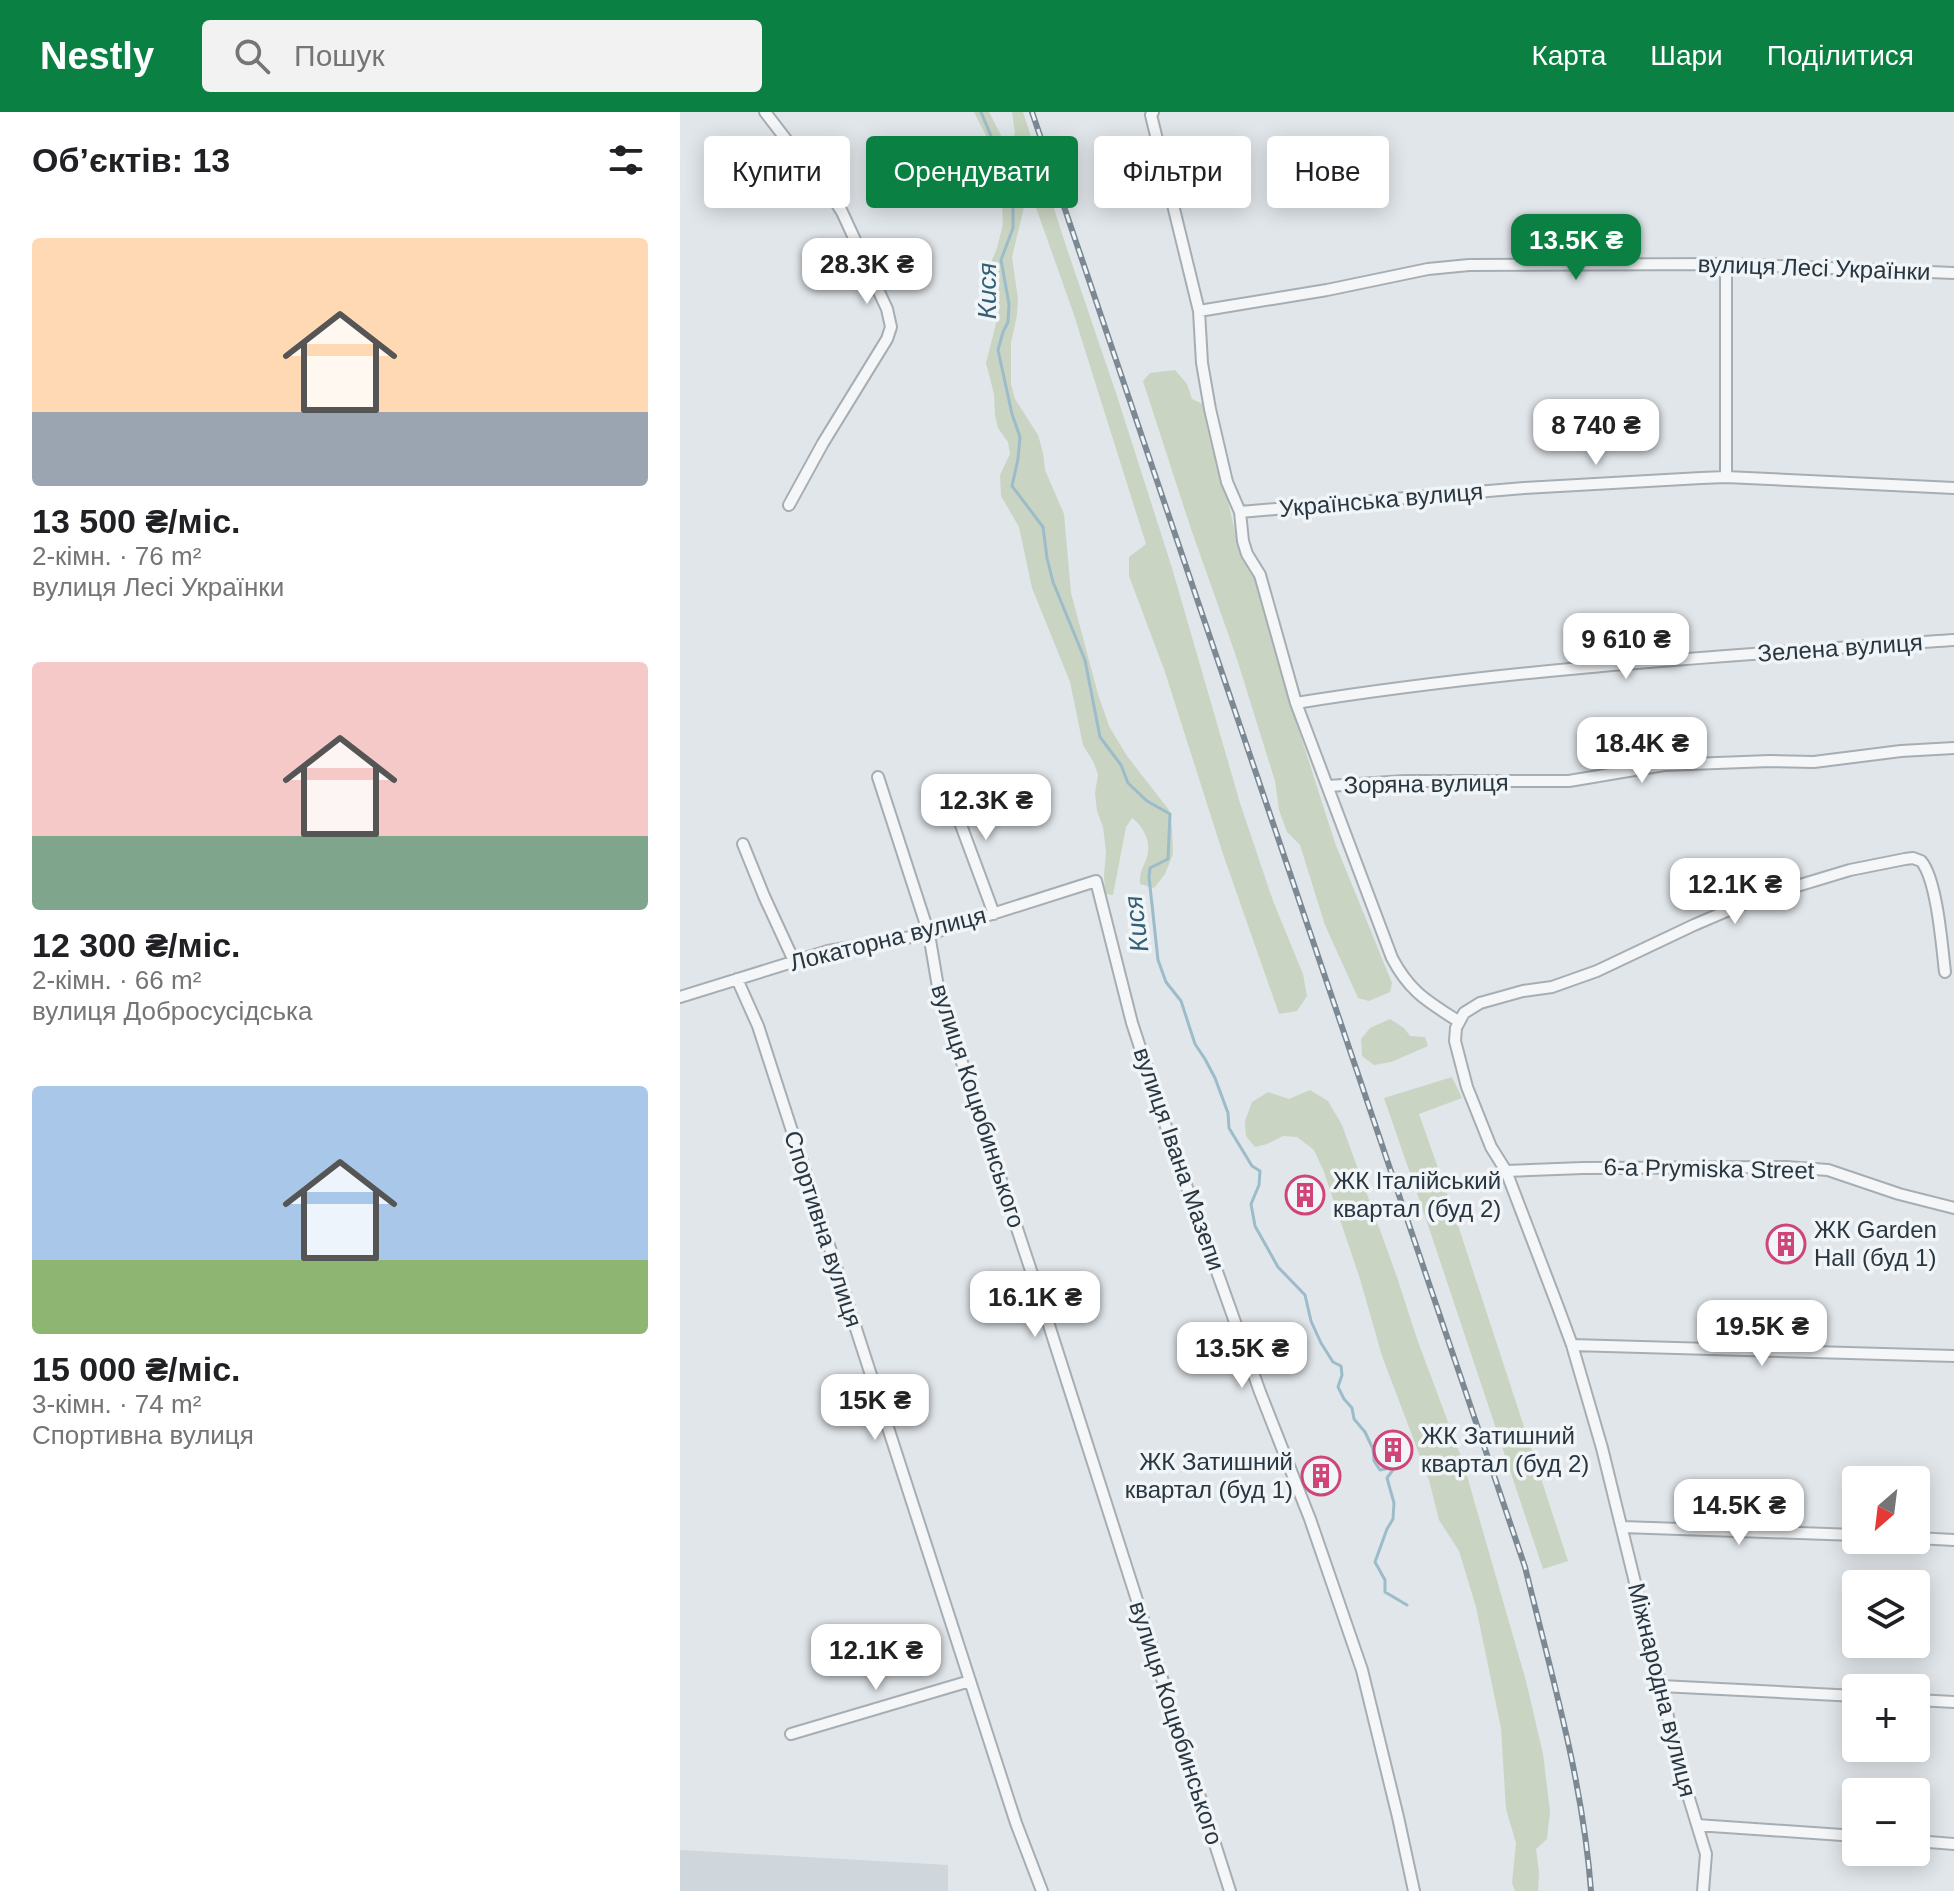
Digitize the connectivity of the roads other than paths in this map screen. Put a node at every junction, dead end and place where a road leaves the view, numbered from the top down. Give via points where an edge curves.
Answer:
1 (765, 112) edge
2 (1153, 112) edge
3 (1726, 264) junction
4 (1954, 273) edge
5 (1199, 311) junction
6 (1726, 477) junction
7 (1954, 488) edge
8 (789, 505) dead end
9 (1240, 512) junction
10 (1954, 640) edge
11 (1296, 703) junction
12 (1954, 748) edge
13 (878, 777) dead end
14 (945, 782) dead end
15 (1328, 786) junction
16 (743, 844) dead end
17 (1096, 881) joint
18 (994, 914) junction
19 (929, 934) junction
20 (794, 961) junction
21 (1945, 972) dead end
22 (737, 979) junction
23 (680, 997) edge
24 (1458, 1021) junction
25 (1506, 1171) junction
26 (1954, 1208) edge
27 (1572, 1345) junction
28 (1954, 1356) edge
29 (1622, 1527) junction
30 (1842, 1535) edge
31 (1930, 1539) edge
32 (1954, 1540) edge
33 (970, 1681) junction
34 (1661, 1686) junction
35 (1842, 1695) edge
36 (1930, 1701) edge
37 (1954, 1702) edge
38 (791, 1734) dead end
39 (1697, 1825) junction
40 (1842, 1835) edge
41 (1930, 1842) edge
42 (1954, 1844) edge
43 (1042, 1891) edge
44 (1230, 1891) edge
45 (1414, 1891) edge
46 (1703, 1891) edge

1 - 8 street via 842,212 891,327
2 - 5 street
3 - 4 street, вулиця Лесі Українки
3 - 5 street, вулиця Лесі Українки via 1449,267
3 - 6 street
5 - 9 street via 1210,409 1227,482
6 - 7 street, Українська вулиця
6 - 9 street, Українська вулиця
9 - 11 street via 1244,544 1261,579
10 - 11 street, Зелена вулиця via 1677,658
11 - 15 street
12 - 15 street, Зоряна вулиця via 1821,761 1655,766 1569,781
13 - 19 street, вулиця Коцюбинського
14 - 18 street
15 - 24 street via 1394,963 1418,994
16 - 20 street
17 - 18 street, Локаторна вулиця
17 - 45 street, вулиця Івана Мазепи via 1132,1023 1175,1154 1362,1670
18 - 19 street, Локаторна вулиця
19 - 20 street, Локаторна вулиця
19 - 44 street, вулиця Коцюбинського via 939,993
20 - 22 street, Локаторна вулиця
21 - 24 street via 1928,871 1913,858 1757,898 1597,971 1480,1003
22 - 23 street, Локаторна вулиця
22 - 33 street, Спортивна вулиця via 758,1026
24 - 25 street, Міжнародна вулиця via 1455,1039 1467,1087
25 - 26 street, 6-a Prymiska Street via 1818,1168
25 - 27 street, Міжнародна вулиця
27 - 28 street
27 - 29 street, Міжнародна вулиця
29 - 30 street
29 - 34 street, Міжнародна вулиця
31 - 32 street
33 - 38 street
33 - 43 street, Спортивна вулиця
34 - 35 street
34 - 39 street, Міжнародна вулиця
36 - 37 street
39 - 40 street
39 - 46 street, Міжнародна вулиця via 1706,1854
41 - 42 street

